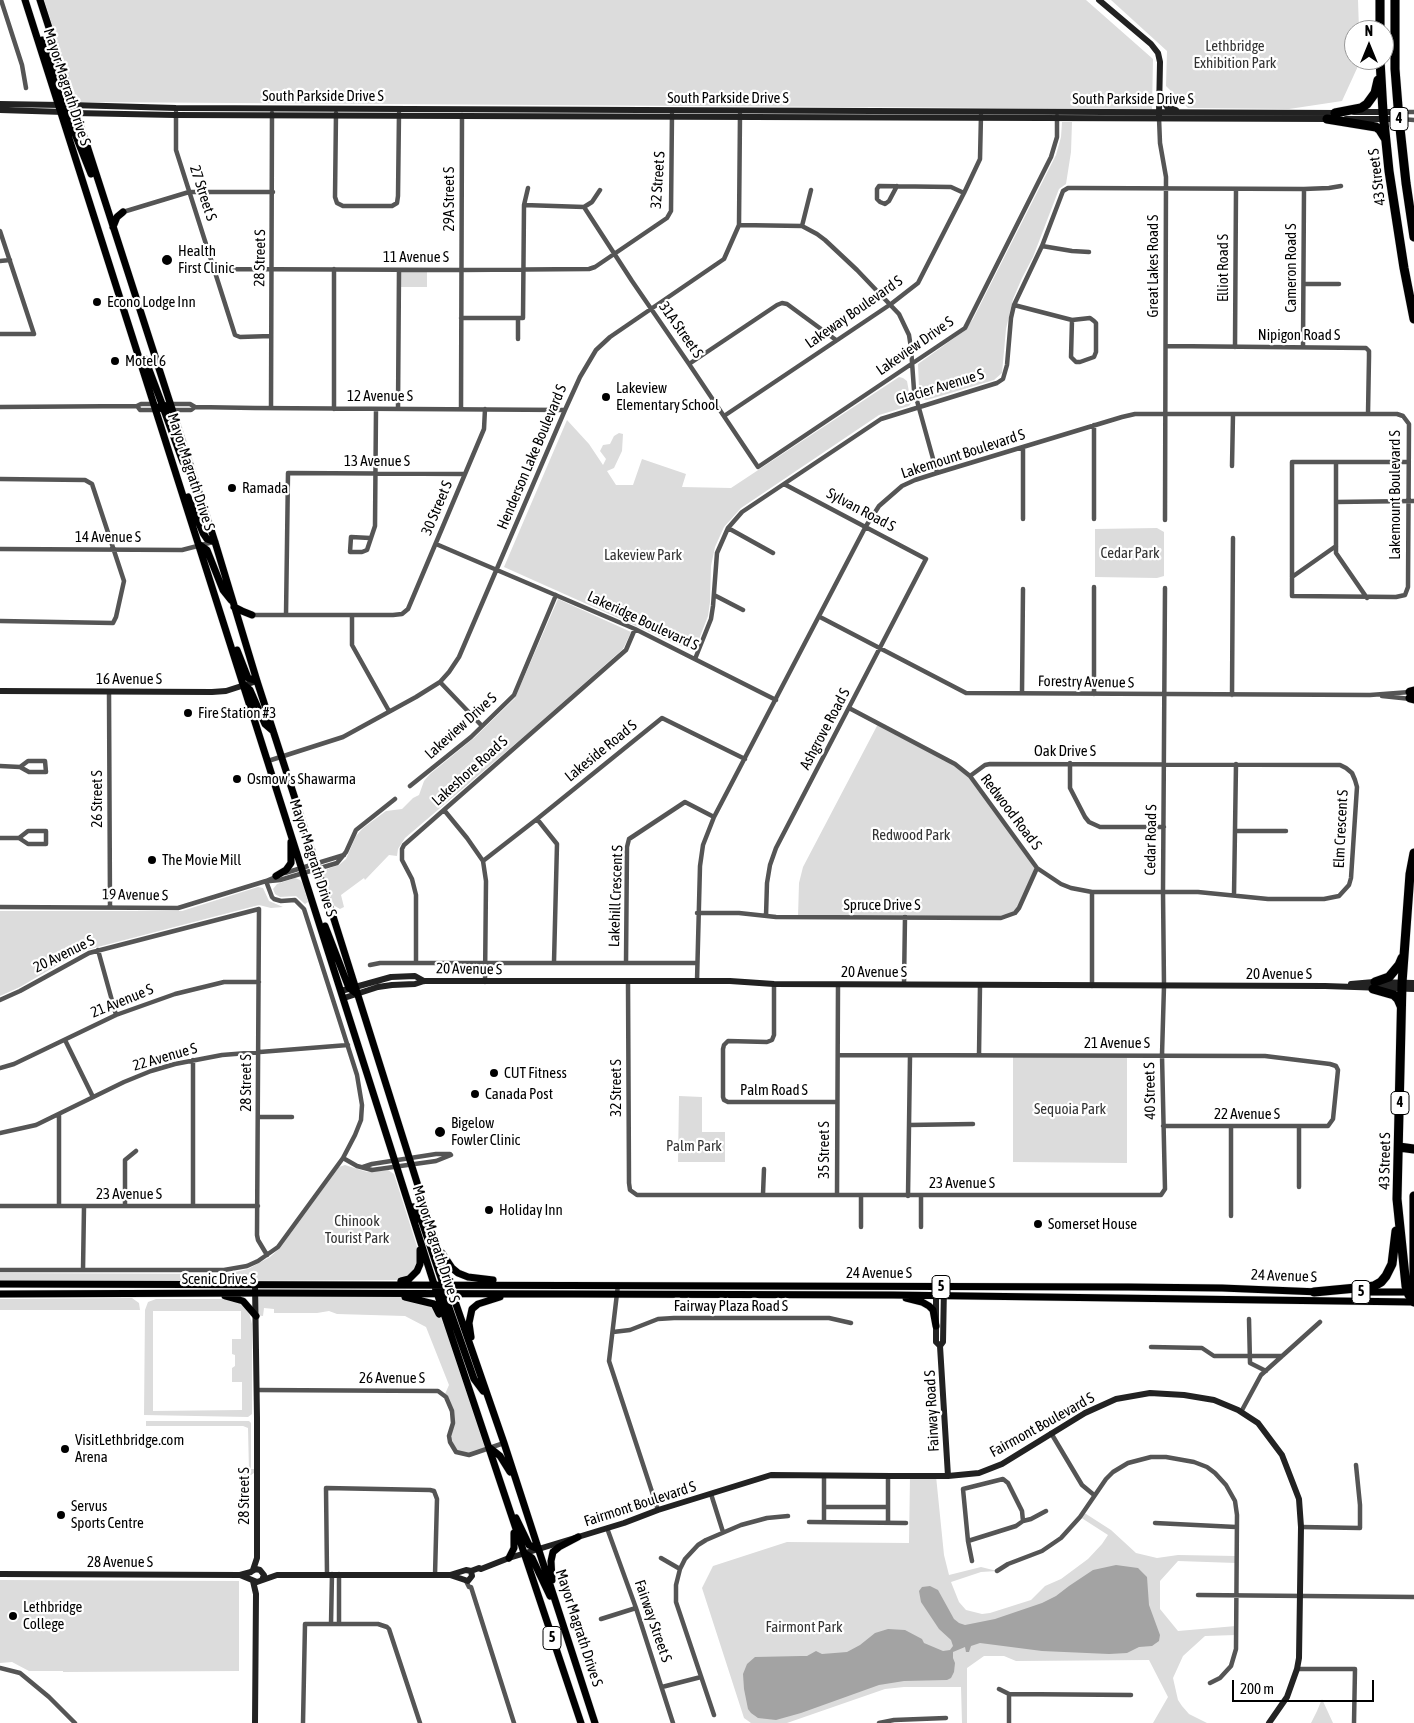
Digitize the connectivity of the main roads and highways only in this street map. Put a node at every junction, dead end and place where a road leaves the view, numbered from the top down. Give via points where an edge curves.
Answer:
1 (25, 0) edge
2 (40, 0) edge
3 (1380, 0) edge
4 (1395, 0) edge
5 (1380, 20) edge
6 (1378, 70) edge
7 (1381, 70) edge
8 (67, 109) junction
9 (1335, 113) road end
10 (1327, 119) road end
11 (1386, 140) junction
12 (107, 209) junction
13 (112, 227) junction
14 (1414, 237) edge
15 (1414, 319) edge
16 (163, 407) junction
17 (178, 478) junction
18 (214, 542) junction
19 (200, 545) junction
20 (234, 605) junction
21 (240, 627) junction
22 (228, 636) junction
23 (257, 681) junction
24 (244, 685) junction
25 (273, 731) junction
26 (290, 832) junction
27 (1414, 853) edge
28 (276, 876) road end
29 (315, 909) junction
30 (1404, 953) junction
31 (352, 987) junction
32 (1401, 1007) junction
33 (1399, 1147) junction
34 (1414, 1149) edge
35 (406, 1195) junction
36 (1414, 1196) edge
37 (1398, 1199) junction
38 (424, 1205) junction
39 (410, 1206) junction
40 (0, 1284) edge
41 (378, 1284) junction
42 (434, 1284) junction
43 (445, 1284) junction
44 (568, 1285) junction
45 (1314, 1292) junction
46 (1412, 1292) edge
47 (213, 1293) junction
48 (355, 1294) junction
49 (440, 1294) junction
50 (452, 1294) junction
51 (508, 1294) junction
52 (893, 1295) junction
53 (0, 1296) edge
54 (1414, 1302) edge
55 (256, 1316) road end
56 (936, 1326) road end
57 (473, 1354) junction
58 (458, 1358) junction
59 (489, 1399) junction
60 (490, 1448) junction
61 (517, 1483) junction
62 (503, 1488) junction
63 (510, 1510) junction
64 (578, 1537) road end
65 (538, 1549) junction
66 (524, 1554) junction
67 (509, 1558) road end
68 (553, 1592) junction
69 (562, 1621) junction
70 (581, 1723) edge
71 (595, 1723) edge

1 - 8 main road, Mayor Magrath Drive S
2 - 8 main road, Mayor Magrath Drive S
3 - 5 highway
4 - 14 highway, 43 Street S / 4 via 1395,69
6 - 9 highway via 1371,100 1362,108
7 - 11 highway, 43 Street S / 4
8 - 12 main road, Mayor Magrath Drive S
8 - 16 main road, Mayor Magrath Drive S via 127,318
10 - 11 highway via 1376,127
11 - 15 highway, 43 Street S / 4
12 - 13 main road, Mayor Magrath Drive S
12 - 13 main road via 123,212
13 - 16 main road, Mayor Magrath Drive S
16 - 17 main road, Mayor Magrath Drive S
16 - 18 main road, Mayor Magrath Drive S via 192,473
17 - 18 main road via 202,533
17 - 19 main road, Mayor Magrath Drive S
18 - 20 main road, Mayor Magrath Drive S
19 - 20 main road via 207,550 222,590
19 - 22 main road, Mayor Magrath Drive S
20 - 21 main road, Mayor Magrath Drive S
20 - 21 main road via 252,615
21 - 23 main road, Mayor Magrath Drive S
22 - 23 main road via 248,678
22 - 24 main road, Mayor Magrath Drive S
23 - 25 main road, Mayor Magrath Drive S
24 - 25 main road via 250,690 265,724
24 - 26 main road, Mayor Magrath Drive S
25 - 31 main road, Mayor Magrath Drive S
26 - 28 main road via 291,863
26 - 29 main road, Mayor Magrath Drive S
27 - 30 highway, 43 Street S / 4
29 - 31 main road
29 - 35 main road, Mayor Magrath Drive S
30 - 32 highway, 43 Street S / 4
30 - 32 highway via 1389,977 1374,985 1394,995
31 - 38 main road, Mayor Magrath Drive S via 358,994
32 - 33 highway, 43 Street S / 4
33 - 34 highway
33 - 37 highway, 43 Street S / 4
35 - 39 main road, Mayor Magrath Drive S
35 - 43 main road via 422,1222
36 - 46 highway, 43 Street S
37 - 45 highway via 1394,1256 1386,1276 1374,1286
37 - 46 highway, 43 Street S / 4
38 - 43 main road, Mayor Magrath Drive S
38 - 44 main road via 441,1251 458,1273 488,1280
39 - 41 main road via 420,1264 409,1279
39 - 42 main road, Mayor Magrath Drive S
40 - 41 main road, Scenic Drive S
41 - 42 main road, Scenic Drive S
42 - 43 main road, 24 Avenue S / 5
42 - 49 main road via 439,1287
43 - 44 main road, 24 Avenue S / 5
43 - 50 main road
44 - 45 main road, 24 Avenue S / 5 via 1222,1288
45 - 46 main road, 24 Avenue S / 5
46 - 54 highway, 43 Street S / 4
47 - 48 main road, Scenic Drive S
47 - 53 main road, Scenic Drive S
47 - 55 main road via 241,1300
48 - 49 main road, Scenic Drive S
48 - 58 main road via 410,1298 434,1304
49 - 50 main road, 24 Avenue S / 5
49 - 58 main road, Mayor Magrath Drive S / 5
49 - 59 main road via 474,1379
50 - 51 main road, 24 Avenue S / 5
50 - 57 main road, Mayor Magrath Drive S / 5
51 - 52 main road, 24 Avenue S / 5
51 - 57 main road via 472,1309 468,1323
52 - 54 main road, 24 Avenue S / 5
52 - 56 main road via 929,1306
57 - 59 main road, Mayor Magrath Drive S / 5
58 - 60 main road, Mayor Magrath Drive S / 5
59 - 61 main road, Mayor Magrath Drive S / 5
60 - 61 main road via 500,1456
60 - 62 main road, Mayor Magrath Drive S / 5
61 - 65 main road, Mayor Magrath Drive S / 5
62 - 63 main road, Mayor Magrath Drive S / 5
62 - 65 main road via 529,1545
63 - 66 main road, Mayor Magrath Drive S / 5
63 - 67 main road via 515,1541
64 - 68 main road via 559,1546 552,1554
65 - 68 main road, Mayor Magrath Drive S / 5
66 - 69 main road via 532,1558
66 - 70 main road, Mayor Magrath Drive S / 5
68 - 69 main road, Mayor Magrath Drive S / 5
69 - 71 main road, Mayor Magrath Drive S / 5

